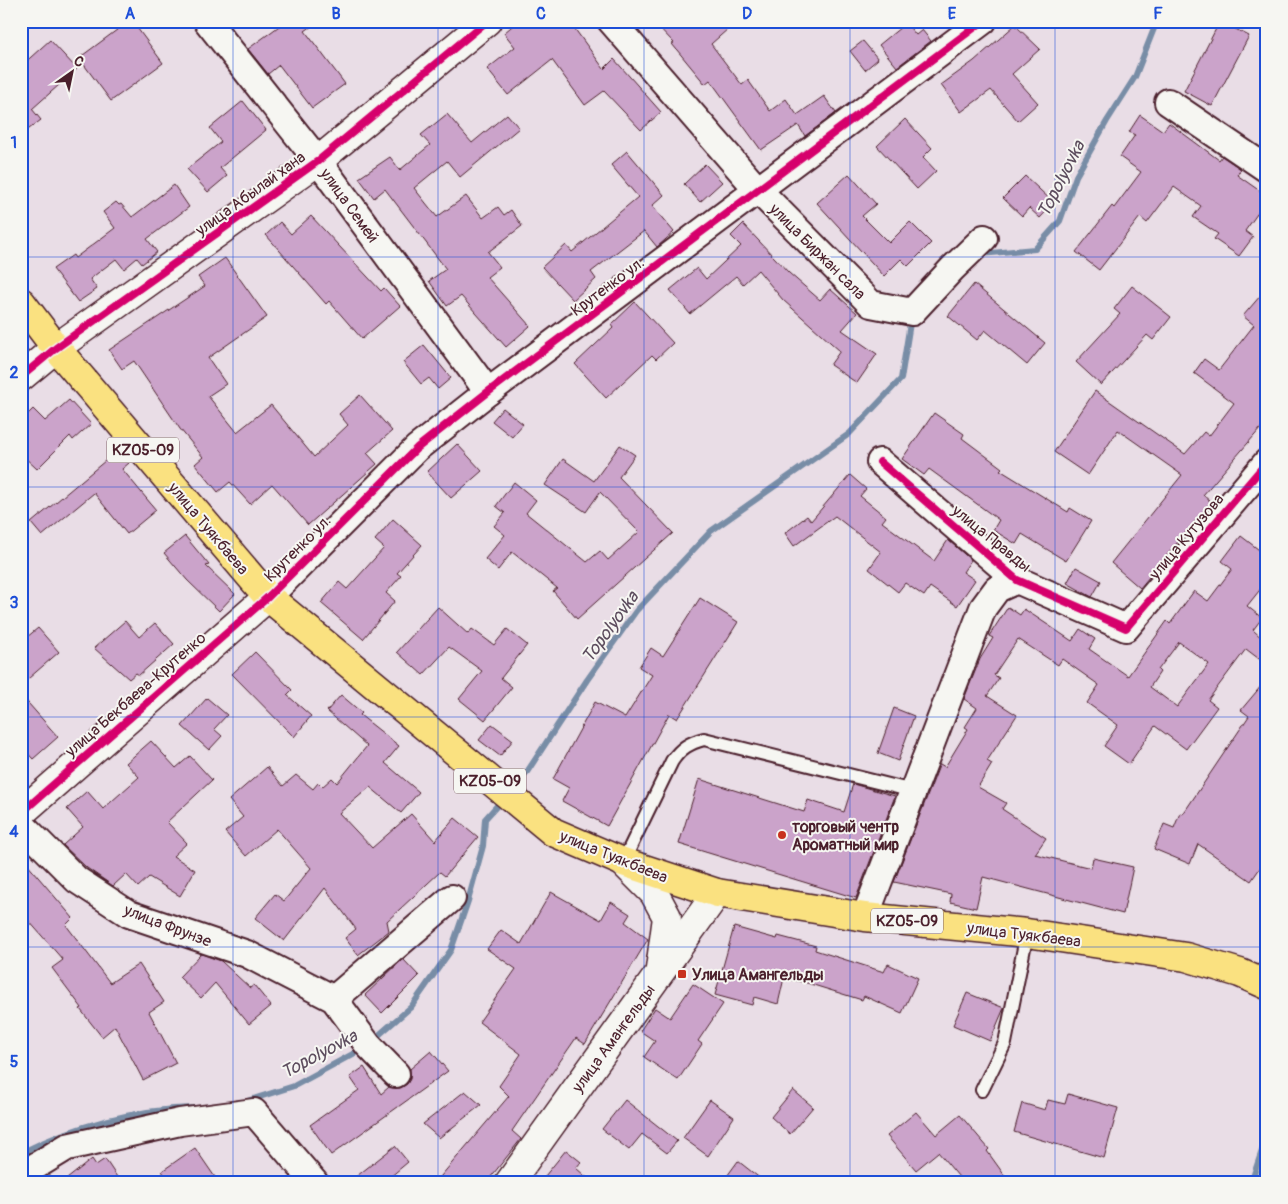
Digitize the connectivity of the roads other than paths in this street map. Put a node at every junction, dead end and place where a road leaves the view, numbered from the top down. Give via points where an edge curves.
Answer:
1 (207, 21) edge
2 (487, 21) edge
3 (611, 21) edge
4 (983, 21) edge
5 (1168, 102) dead end
6 (318, 161) junction
7 (1267, 170) edge
8 (757, 189) junction
9 (984, 238) dead end
10 (21, 302) edge
11 (56, 348) junction
12 (21, 377) edge
13 (488, 392) junction
14 (880, 462) dead end
15 (1267, 462) edge
16 (1017, 580) junction
17 (268, 596) junction
18 (1126, 628) joint
19 (913, 791) junction
20 (21, 813) edge
21 (21, 824) edge
22 (623, 862) junction
23 (717, 893) junction
24 (452, 898) dead end
25 (865, 916) junction
26 (1027, 933) junction
27 (660, 973) junction
28 (1267, 985) edge
29 (334, 998) junction
30 (396, 1074) dead end
31 (982, 1090) dead end
32 (21, 1175) edge
33 (315, 1183) edge
34 (509, 1183) edge

1 - 6 street, улица Семей
2 - 6 street, улица Абылай хана
3 - 8 street, улица Биржан сала
4 - 8 street, Крутенко ул.
5 - 7 street
6 - 11 street, улица Абылай хана
6 - 13 street, улица Семей
8 - 9 street, улица Биржан сала via 871,304 912,312
8 - 13 street, Крутенко ул.
10 - 11 main road, улица Туякбаева / KZ05-09
11 - 12 street, улица Абылай хана
11 - 17 main road, улица Туякбаева / KZ05-09
13 - 17 street, Крутенко ул. via 417,448
14 - 16 street, улица Правды
15 - 18 street, улица Кутузова
16 - 18 street, улица Правды
16 - 19 street via 997,589 983,608
17 - 20 street, улица Бекбаева-Крутенко
17 - 22 main road, улица Туякбаева / KZ05-09 via 553,832
19 - 22 lane via 704,739 691,742 679,750 672,761
19 - 25 street
21 - 29 street, улица Фрунзе via 77,880 129,914 247,954
22 - 23 main road, улица Туякбаева / KZ05-09
22 - 27 street via 654,893 667,917
23 - 25 main road, улица Туякбаева / KZ05-09
23 - 27 street, улица Амангельды
24 - 29 street
25 - 26 main road, улица Туякбаева / KZ05-09
26 - 28 main road, улица Туякбаева / KZ05-09 via 1186,957 1240,973
26 - 31 lane via 1005,1043
27 - 34 street, улица Амангельды
29 - 30 street, улица Фрунзе via 368,1045
32 - 33 street via 67,1147 180,1122 254,1112

